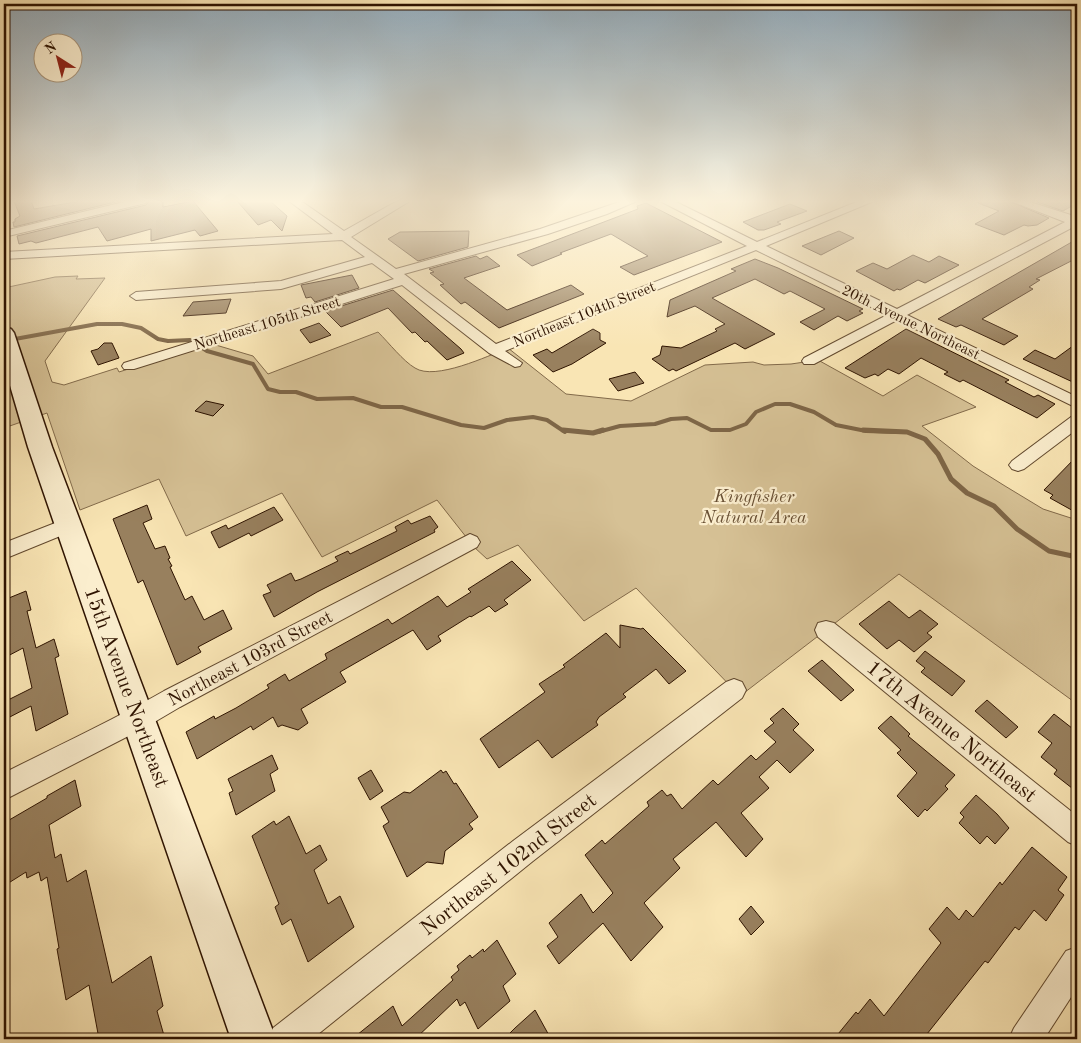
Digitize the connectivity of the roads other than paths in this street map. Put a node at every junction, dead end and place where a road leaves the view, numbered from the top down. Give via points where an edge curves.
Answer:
1 (117, 250) edge
2 (361, 250) edge
3 (483, 250) edge
4 (747, 250) edge
5 (764, 250) edge
6 (1022, 250) edge
7 (4, 256) edge
8 (374, 258) junction
9 (400, 276) junction
10 (136, 296) dead end
11 (898, 315) junction
12 (4, 333) edge
13 (186, 348) joint
14 (494, 350) junction
15 (809, 361) dead end
16 (515, 362) dead end
17 (130, 366) dead end
18 (1077, 403) edge
19 (1077, 421) edge
20 (1018, 465) dead end
21 (68, 525) junction
22 (470, 542) dead end
23 (4, 551) edge
24 (826, 630) dead end
25 (734, 690) dead end
26 (138, 719) junction
27 (4, 787) edge
28 (1077, 833) edge
29 (1077, 962) edge
30 (254, 1039) edge
31 (284, 1039) edge
32 (1025, 1039) edge

1 - 7 street
2 - 8 street
3 - 9 street, Northeast 105th Street
4 - 14 street, Northeast 104th Street
5 - 11 street, 20th Avenue Northeast
6 - 11 street
8 - 9 street
8 - 10 street via 281,285
9 - 13 street, Northeast 105th Street
9 - 14 street
11 - 15 street
11 - 18 street, 20th Avenue Northeast
12 - 21 street, 15th Avenue Northeast
13 - 17 street, Northeast 105th Street
14 - 16 street
19 - 20 street
21 - 23 street
21 - 26 street, 15th Avenue Northeast
22 - 26 street, Northeast 103rd Street
24 - 28 street, 17th Avenue Northeast
25 - 31 street, Northeast 102nd Street
26 - 27 street, Northeast 103rd Street
26 - 30 street, 15th Avenue Northeast
29 - 32 street

